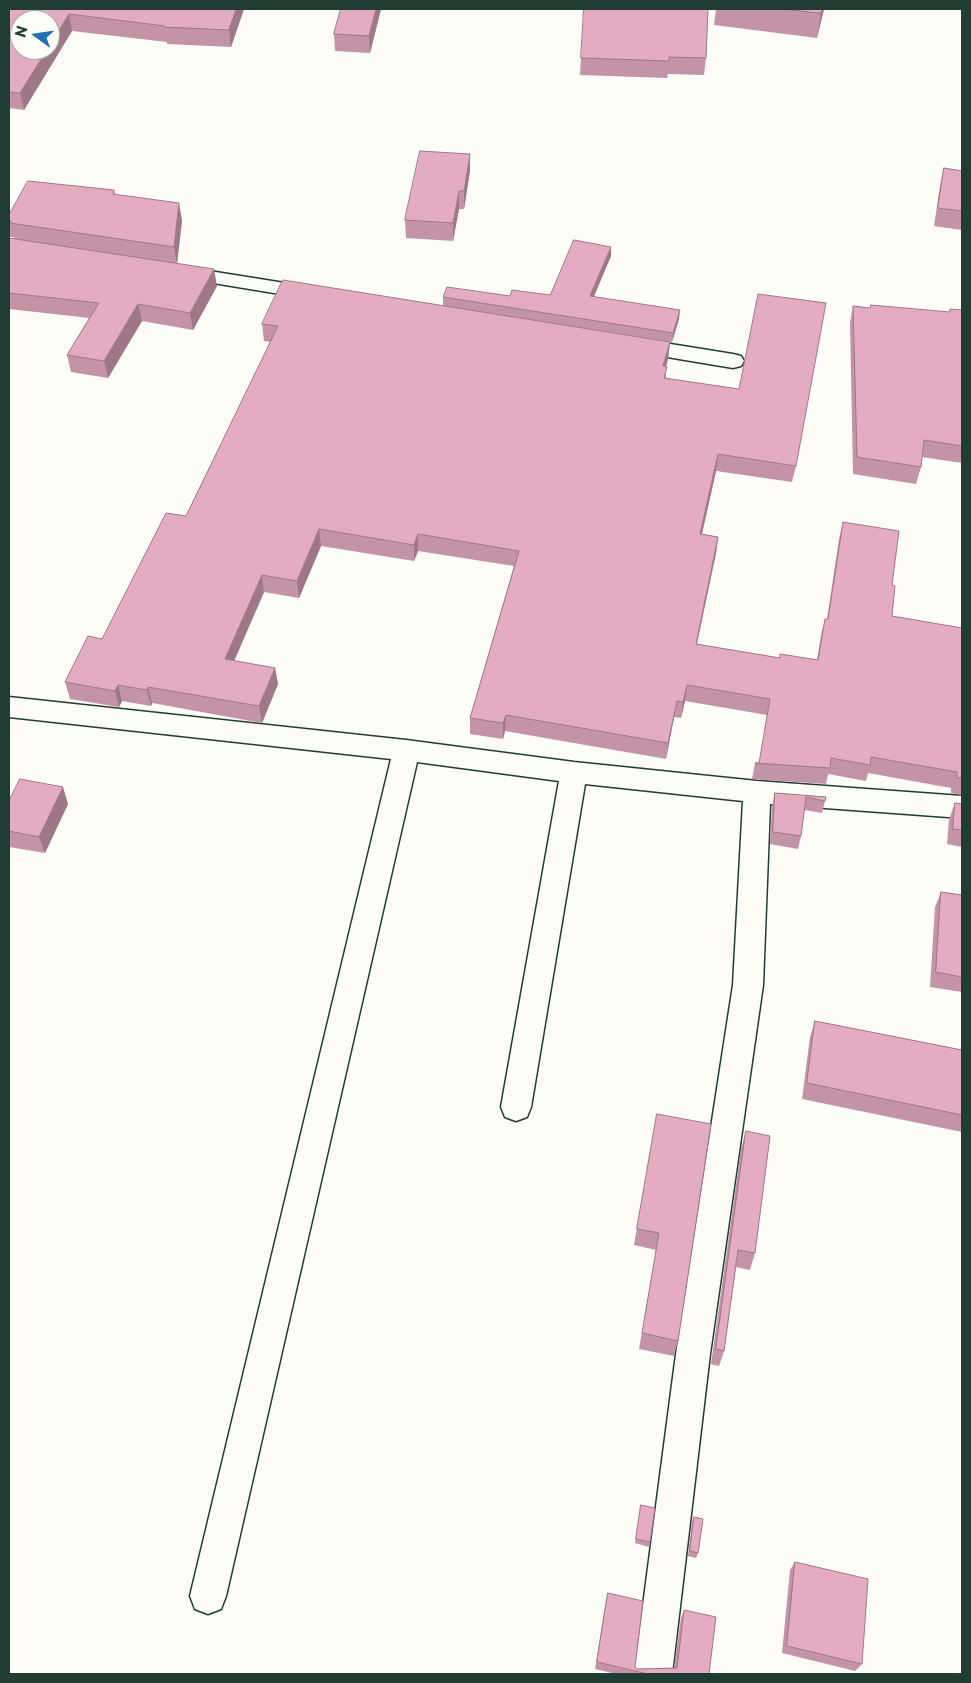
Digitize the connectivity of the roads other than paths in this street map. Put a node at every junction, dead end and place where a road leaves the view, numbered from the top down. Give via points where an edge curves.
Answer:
1 (163, 270) edge
2 (340, 298) edge
3 (615, 342) edge
4 (733, 361) dead end
5 (9, 707) edge
6 (406, 750) junction
7 (574, 772) junction
8 (757, 792) junction
9 (962, 807) edge
10 (516, 1107) dead end
11 (208, 1596) dead end
12 (653, 1674) edge

1 - 2 street
3 - 4 street
5 - 6 street
6 - 7 street
6 - 11 street
7 - 8 street
7 - 10 street
8 - 9 street
8 - 12 street via 748,984 693,1354

